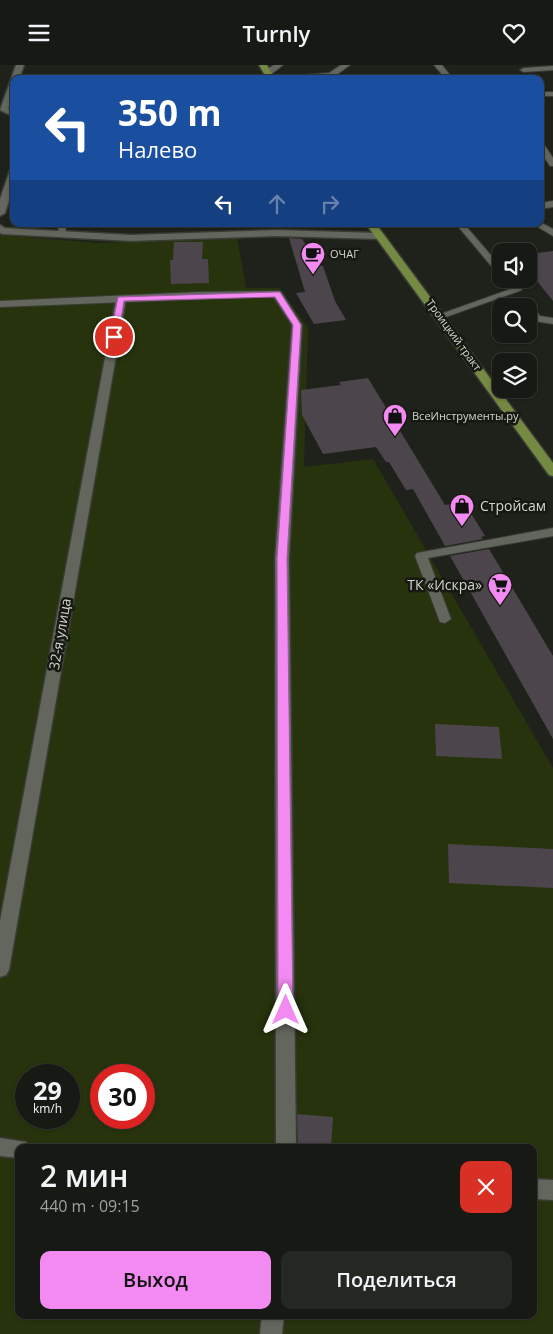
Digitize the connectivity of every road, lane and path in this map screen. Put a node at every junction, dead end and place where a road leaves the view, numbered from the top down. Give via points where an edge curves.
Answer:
1 (279, 65) edge
2 (346, 65) edge
3 (438, 65) edge
4 (522, 67) edge
5 (553, 68) edge
6 (270, 75) edge
7 (334, 75) edge
8 (447, 75) edge
9 (10, 92) edge
10 (10, 113) edge
11 (544, 153) edge
12 (551, 167) edge
13 (10, 182) edge
14 (0, 213) edge
15 (62, 227) edge
16 (373, 227) edge
17 (463, 227) edge
18 (1, 230) edge
19 (62, 235) junction
20 (379, 236) junction
21 (492, 261) edge
22 (518, 290) joint
23 (277, 294) joint
24 (524, 298) edge
25 (121, 299) junction
26 (0, 304) edge
27 (440, 316) junction
28 (537, 319) edge
29 (553, 321) edge
30 (553, 472) edge
31 (553, 532) edge
32 (445, 619) dead end
33 (0, 970) edge
34 (286, 1144) edge
35 (0, 1147) edge
36 (15, 1149) edge
37 (537, 1189) edge
38 (553, 1190) edge
39 (273, 1319) edge
40 (271, 1334) edge

1 - 6 lane
2 - 7 lane
3 - 8 lane
4 - 5 lane
9 - 10 street via 4,110
11 - 12 lane
13 - 14 street
15 - 19 lane
16 - 20 main road, Троицкий тракт
17 - 21 lane
18 - 19 street
19 - 20 street via 131,238 277,233
20 - 27 main road, Троицкий тракт
22 - 24 lane
22 - 27 lane
23 - 25 lane
23 - 34 street via 297,325 282,558
25 - 26 lane
25 - 33 street, 32-я улица
27 - 30 main road, Троицкий тракт
28 - 29 lane
31 - 32 lane via 421,556
35 - 36 street
37 - 38 street
39 - 40 street

